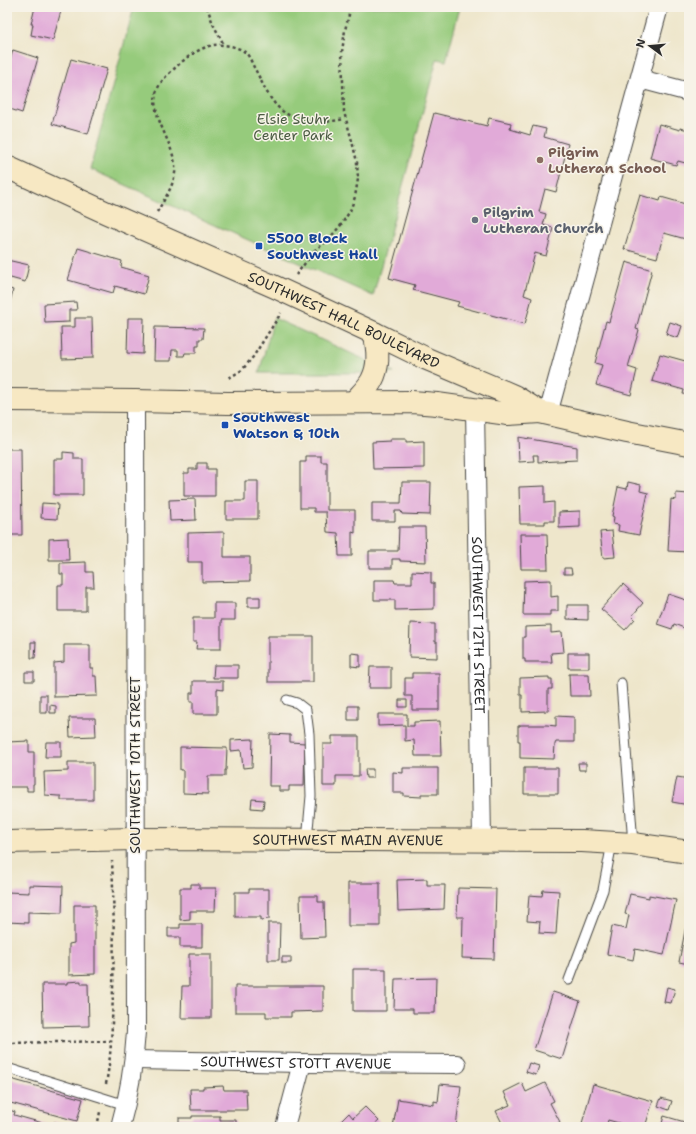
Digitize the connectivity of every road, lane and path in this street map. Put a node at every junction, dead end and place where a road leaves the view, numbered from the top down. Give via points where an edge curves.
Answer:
1 (207, 7) edge
2 (351, 7) edge
3 (659, 7) edge
4 (225, 45) junction
5 (640, 79) junction
6 (689, 92) edge
7 (345, 119) junction
8 (7, 167) edge
9 (147, 231) junction
10 (283, 302) junction
11 (374, 333) junction
12 (229, 378) dead end
13 (7, 400) edge
14 (135, 401) junction
15 (354, 402) junction
16 (475, 409) junction
17 (544, 413) junction
18 (689, 444) edge
19 (621, 683) dead end
20 (287, 700) dead end
21 (135, 839) junction
22 (111, 840) junction
23 (307, 840) junction
24 (482, 840) junction
25 (7, 842) edge
26 (623, 843) junction
27 (689, 852) edge
28 (570, 980) dead end
29 (7, 1043) edge
30 (134, 1060) junction
31 (302, 1063) junction
32 (457, 1064) dead end
33 (7, 1068) edge
34 (126, 1105) junction
35 (120, 1127) edge
36 (285, 1127) edge

1 - 4 path
2 - 7 path via 342,52
3 - 5 street
4 - 7 path via 246,53 270,97 281,110 311,122
4 - 9 path via 213,45 199,50 166,76 159,86 155,96 156,109 170,145 175,173 172,184
5 - 6 street
5 - 17 street
7 - 10 path via 357,162 355,197 350,211 327,241 306,261
8 - 9 main road, SOUTHWEST HALL BOULEVARD
9 - 10 main road, SOUTHWEST HALL BOULEVARD
10 - 11 main road, SOUTHWEST HALL BOULEVARD
10 - 12 path via 253,357 242,370
11 - 15 main road via 378,346 376,368 372,380
11 - 17 main road, SOUTHWEST HALL BOULEVARD via 514,396
13 - 14 main road
14 - 15 main road
14 - 21 street, SOUTHWEST 10TH STREET
15 - 16 main road via 418,402
16 - 17 main road via 508,414
16 - 24 street, SOUTHWEST 12TH STREET
17 - 18 main road, SOUTHWEST HALL BOULEVARD
19 - 26 lane
20 - 23 lane via 297,703 306,710 311,796
21 - 22 main road, SOUTHWEST MAIN AVENUE
21 - 23 main road, SOUTHWEST MAIN AVENUE
21 - 30 street, SOUTHWEST 10TH STREET
22 - 25 main road, SOUTHWEST MAIN AVENUE
22 - 29 path via 114,923 112,1041
23 - 24 main road, SOUTHWEST MAIN AVENUE
24 - 26 main road, SOUTHWEST MAIN AVENUE
26 - 27 main road, SOUTHWEST MAIN AVENUE
26 - 28 lane
30 - 31 street, SOUTHWEST STOTT AVENUE
30 - 34 street, SOUTHWEST 10TH STREET
31 - 32 street, SOUTHWEST STOTT AVENUE
31 - 36 street
33 - 34 lane
34 - 35 street, SOUTHWEST 10TH STREET

